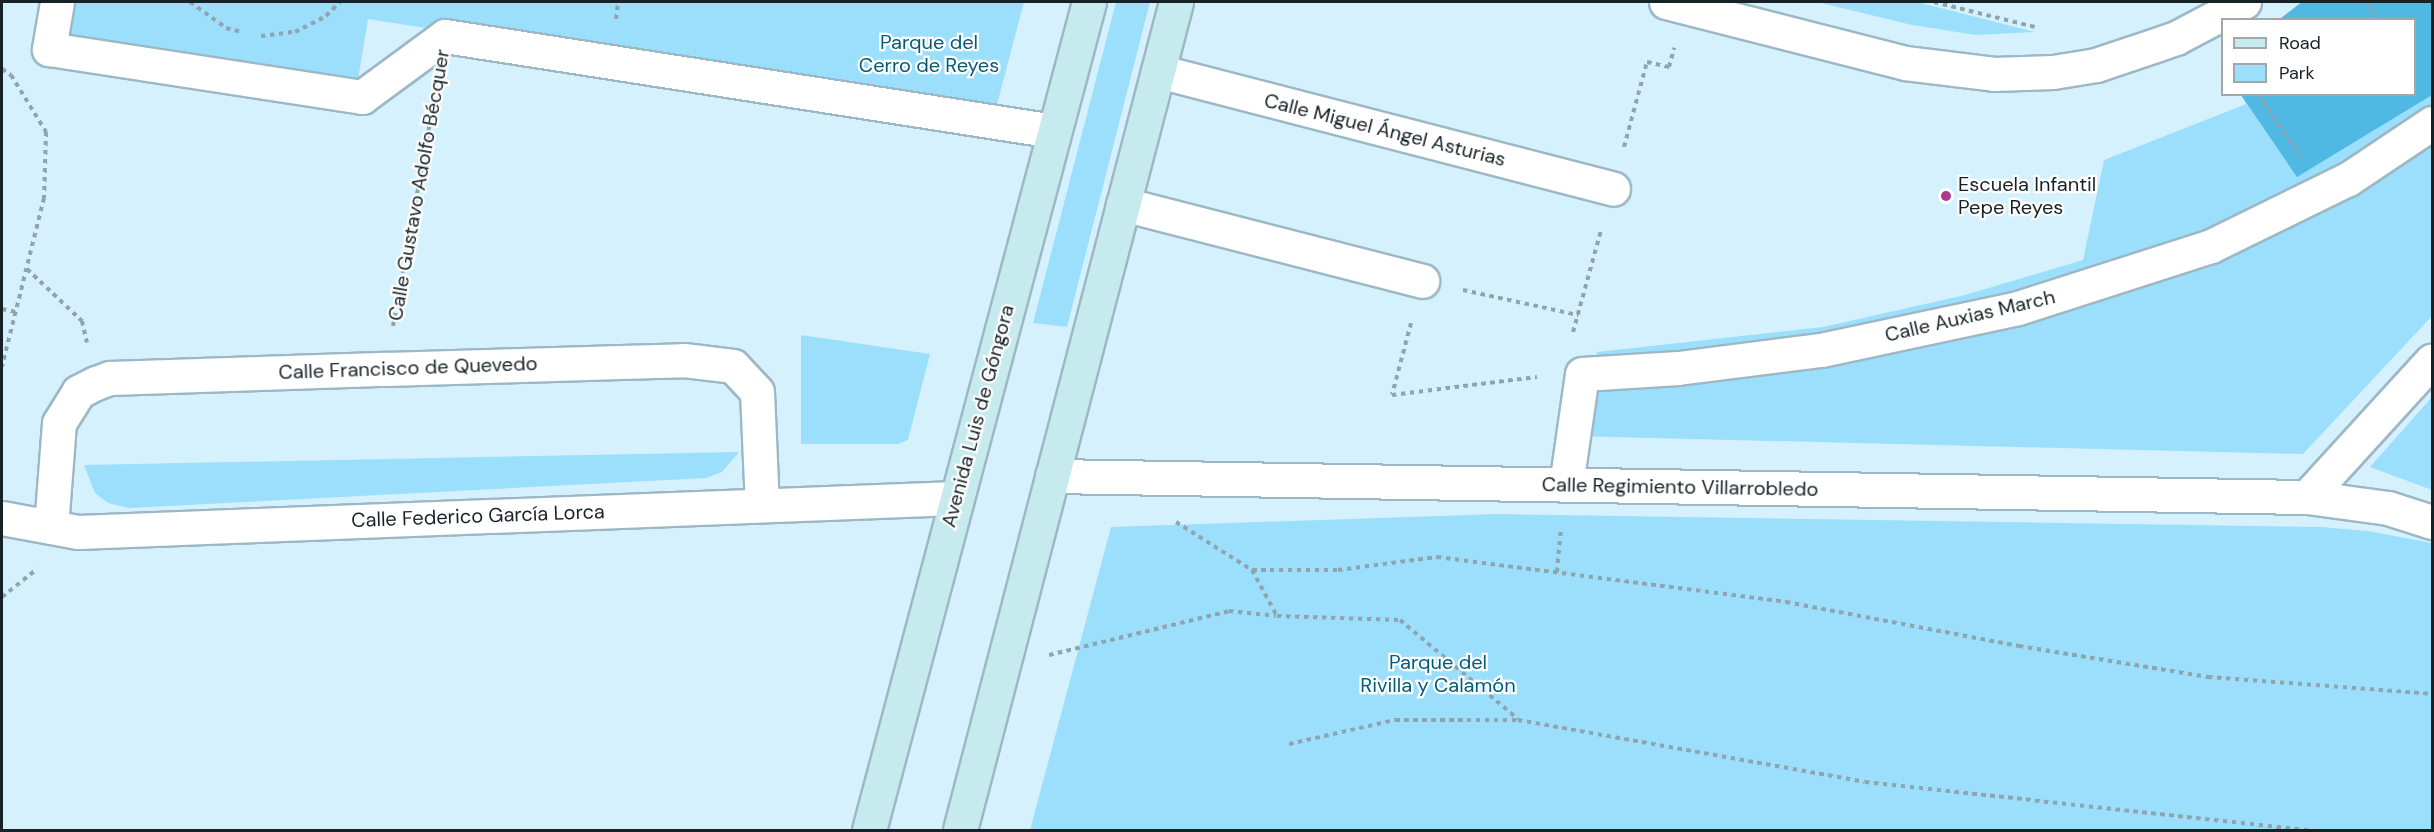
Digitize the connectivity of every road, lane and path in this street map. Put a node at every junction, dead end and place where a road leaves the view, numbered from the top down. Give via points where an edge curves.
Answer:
1 (57, 2) edge
2 (190, 2) edge
3 (340, 2) edge
4 (1089, 2) edge
5 (1176, 2) edge
6 (1666, 2) edge
7 (1934, 2) edge
8 (2244, 2) edge
9 (2367, 2) edge
10 (2377, 18) edge
11 (2042, 29) dead end
12 (445, 36) junction
13 (2, 69) edge
14 (1158, 71) junction
15 (2259, 96) edge
16 (2433, 123) edge
17 (1054, 131) junction
18 (1613, 189) dead end
19 (2324, 191) junction
20 (1122, 204) junction
21 (26, 268) junction
22 (1422, 281) junction
23 (2, 309) edge
24 (16, 312) junction
25 (1578, 315) dead end
26 (2433, 360) edge
27 (2, 366) edge
28 (386, 369) junction
29 (1582, 374) junction
30 (96, 384) junction
31 (1052, 476) junction
32 (1566, 485) junction
33 (2307, 497) junction
34 (955, 498) junction
35 (762, 505) junction
36 (1168, 517) dead end
37 (2, 518) edge
38 (2433, 522) edge
39 (51, 527) junction
40 (1252, 570) junction
41 (1277, 616) junction
42 (1003, 667) junction
43 (2433, 694) edge
44 (1518, 720) junction
45 (1288, 744) dead end
46 (961, 827) edge
47 (869, 831) edge
48 (2310, 831) edge

1 - 12 street via 49,49 362,96
2 - 3 path via 226,28 260,36 295,32 327,16
4 - 17 main road, Avenida Luis de Góngora
5 - 14 main road
6 - 8 street via 1905,63 1994,74 2053,72 2106,62 2176,38
7 - 11 path
9 - 10 path
12 - 17 street
12 - 28 path, Calle Gustavo Adolfo Bécquer
13 - 21 path via 11,75 46,132 44,198
14 - 18 street, Calle Miguel Ángel Asturias
14 - 20 main road
15 - 19 path
16 - 19 street, Calle Auxias March
17 - 34 main road, Avenida Luis de Góngora
19 - 29 street, Calle Auxias March via 2211,246 2018,308 1821,350 1678,368
20 - 22 street
20 - 31 main road
21 - 24 path
21 - 30 path via 82,321
22 - 25 path
22 - 29 path via 1392,395
23 - 24 path
24 - 27 path
26 - 33 street
28 - 30 street, Calle Francisco de Quevedo via 110,378
28 - 35 street, Calle Francisco de Quevedo via 684,360 733,366 757,392
29 - 32 street
30 - 39 street, Calle Francisco de Quevedo via 78,392 59,423
31 - 32 street, Calle Regimiento Villarrobledo
31 - 42 main road
32 - 33 street, Calle Regimiento Villarrobledo
33 - 38 street, Calle Regimiento Villarrobledo via 2388,508
34 - 35 street, Calle Federico García Lorca
34 - 47 main road, Avenida Luis de Góngora
35 - 39 street, Calle Federico García Lorca via 78,532
36 - 40 path
37 - 39 street, Calle Federico García Lorca
40 - 41 path
40 - 43 path via 1338,570 1437,557 1786,602 2019,646 2208,676
41 - 42 path via 1229,611
41 - 44 path via 1400,620
42 - 46 main road
44 - 45 path via 1395,720
44 - 48 path via 1865,782

